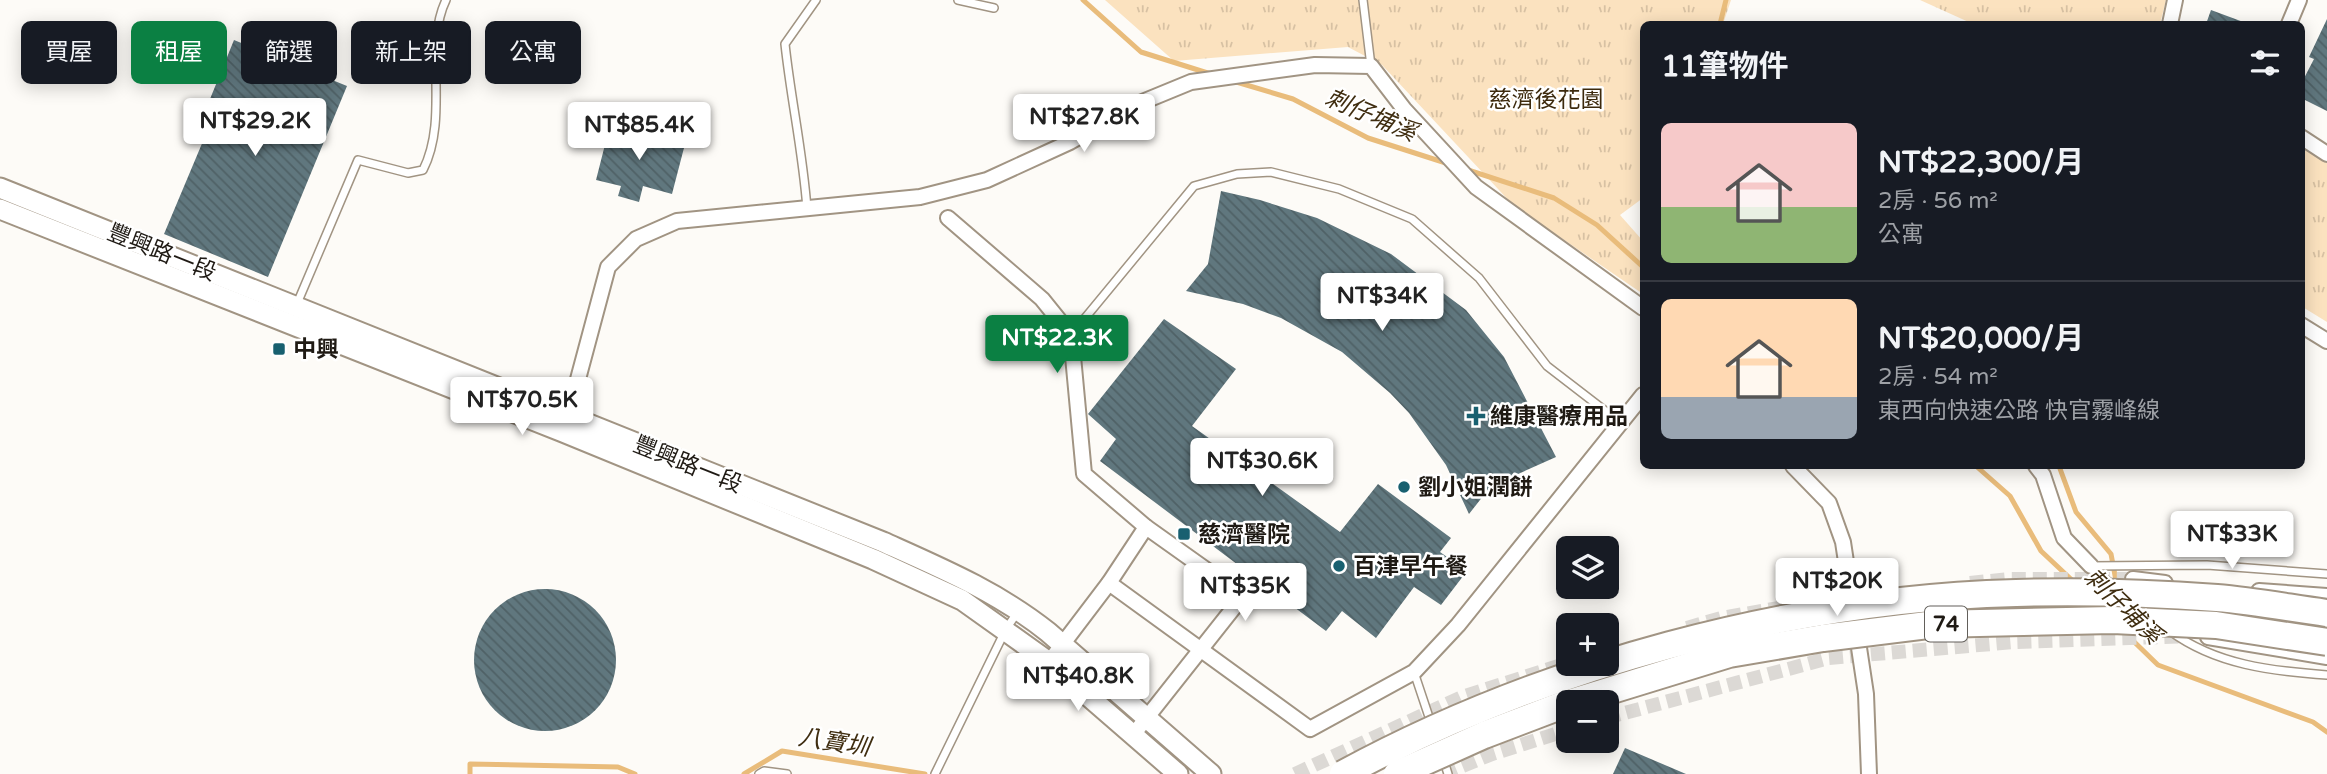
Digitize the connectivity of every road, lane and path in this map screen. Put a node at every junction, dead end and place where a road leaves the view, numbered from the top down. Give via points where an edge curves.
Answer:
1 (446, 0) edge
2 (816, 0) edge
3 (958, 0) edge
4 (1363, 0) edge
5 (2175, 0) edge
6 (2299, 0) edge
7 (994, 8) dead end
8 (2171, 21) edge
9 (2290, 21) edge
10 (1371, 66) junction
11 (2305, 140) edge
12 (2327, 154) edge
13 (0, 188) edge
14 (0, 209) edge
15 (807, 210) junction
16 (948, 218) dead end
17 (1640, 306) edge
18 (294, 315) junction
19 (2305, 327) edge
20 (1071, 335) junction
21 (2327, 341) edge
22 (1570, 384) junction
23 (1563, 392) dead end
24 (1640, 399) edge
25 (1622, 423) junction
26 (566, 424) junction
27 (1796, 469) edge
28 (2038, 469) edge
29 (1146, 527) junction
30 (2091, 566) junction
31 (2327, 574) edge
32 (2133, 579) tunnel mouth
33 (1109, 583) junction
34 (2327, 596) edge
35 (2138, 606) dead end
36 (1019, 610) junction
37 (2327, 613) edge
38 (2148, 614) dead end
39 (1006, 629) junction
40 (2203, 636) tunnel mouth
41 (2327, 642) edge
42 (1062, 646) junction
43 (1200, 651) junction
44 (2327, 657) edge
45 (1049, 662) junction
46 (1415, 672) junction
47 (2327, 675) edge
48 (1612, 690) edge
49 (1556, 708) edge
50 (1139, 727) junction
51 (1435, 736) dead end
52 (1440, 748) dead end
53 (759, 774) edge
54 (787, 774) edge
55 (935, 774) edge
56 (1178, 774) edge
57 (1211, 774) edge
58 (1343, 774) edge
59 (1397, 774) edge
60 (1448, 774) edge
61 (1869, 774) edge

1 - 18 lane via 437,18 438,94 431,154 423,170 408,173 358,160
2 - 15 lane via 785,44
3 - 7 lane
4 - 10 lane
5 - 8 street
6 - 9 street
10 - 15 street via 1315,65 1191,82 986,180 920,197
10 - 17 street via 1476,187
11 - 12 street
13 - 18 street, 豐興路一段
14 - 18 street, 豐興路一段
15 - 26 street via 677,221 636,239 608,267
16 - 20 street via 1042,299
18 - 26 street, 豐興路一段
19 - 21 street
20 - 22 lane via 1194,186 1237,174 1271,172 1339,189 1412,219 1479,278 1547,366
20 - 29 street via 1084,474
22 - 23 lane
22 - 25 lane
24 - 25 street
25 - 46 street
26 - 36 street, 豐興路一段 via 883,542 969,580
26 - 39 street, 豐興路一段 via 962,600
27 - 61 street via 1829,503 1843,542 1866,694
28 - 30 street via 2064,538
29 - 33 street
29 - 43 street via 1243,596
30 - 31 lane via 2207,565
30 - 35 lane
32 - 34 street
33 - 42 street
33 - 43 street
36 - 39 lane
36 - 42 street, 豐興路一段
37 - 58 highway, 74, bridge via 2218,598 2016,593 1931,597 1818,614 1710,635 1471,710
38 - 47 lane via 2208,653 2249,666
39 - 45 street, 豐興路一段
39 - 55 lane
40 - 44 street
41 - 48 highway, 74, bridge via 2216,625 2113,620 1936,624 1729,654
42 - 45 street
42 - 50 street, 豐興路一段
43 - 46 street via 1310,729
43 - 50 street
45 - 50 street, 豐興路一段
46 - 51 lane
49 - 59 highway, 74, bridge
50 - 56 street, 豐興路一段
50 - 57 street, 豐興路一段
52 - 60 lane
53 - 54 lane

